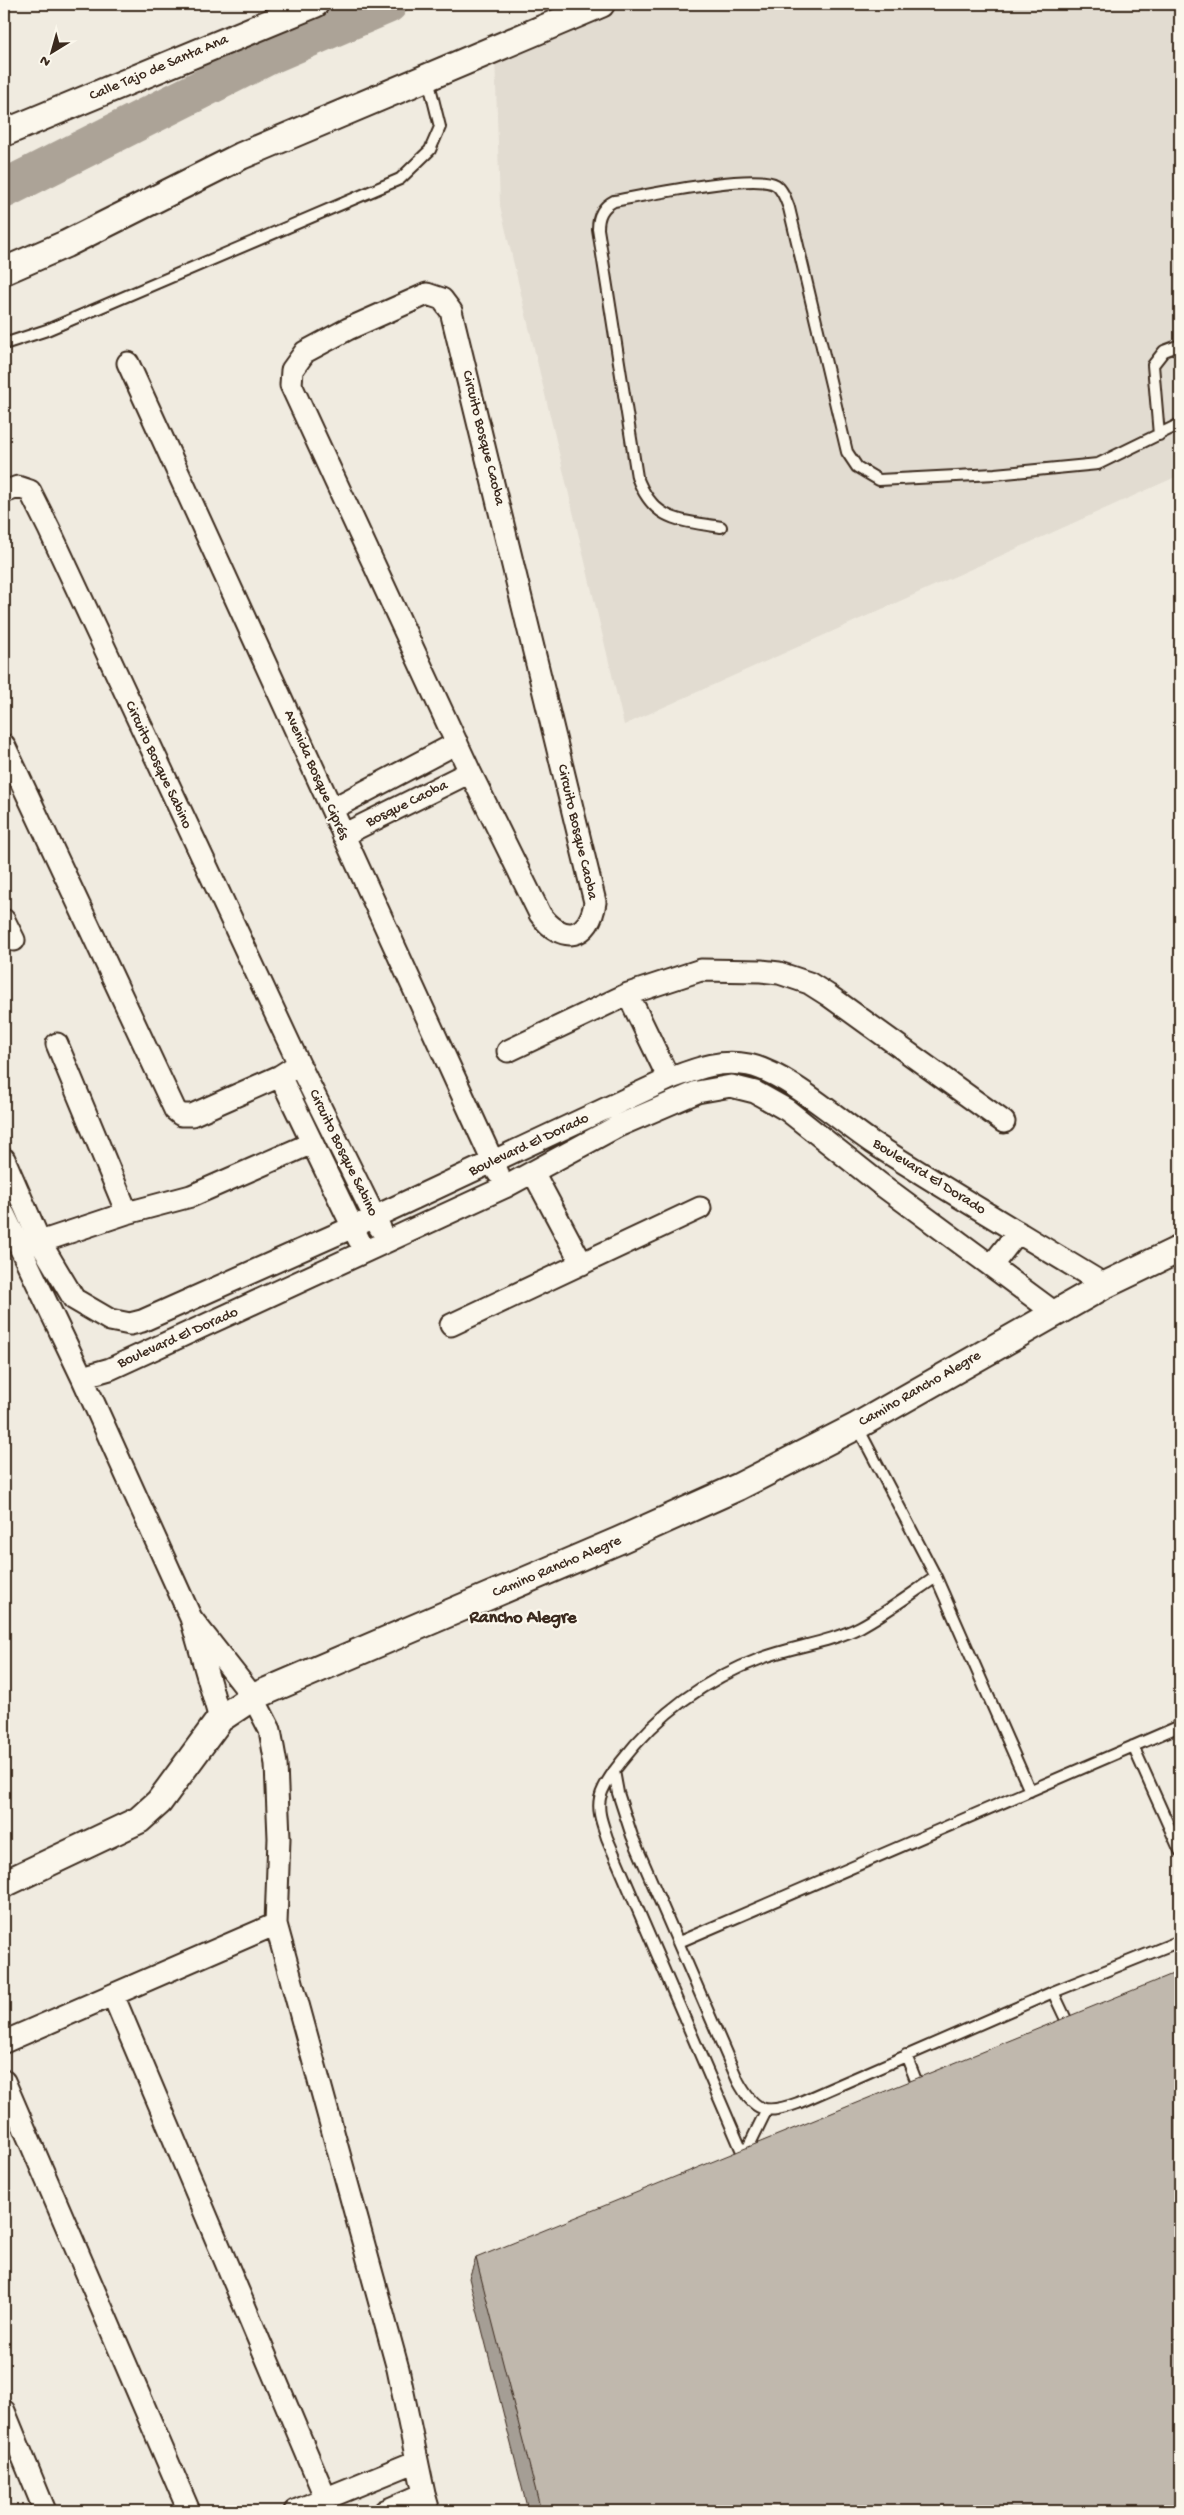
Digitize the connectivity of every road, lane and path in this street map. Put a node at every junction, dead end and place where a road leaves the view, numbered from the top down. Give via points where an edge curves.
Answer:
1 (314, 4) edge
2 (601, 4) edge
3 (428, 78) junction
4 (4, 133) edge
5 (4, 271) edge
6 (4, 344) edge
7 (1180, 345) edge
8 (128, 363) dead end
9 (1180, 424) edge
10 (1159, 435) junction
11 (4, 492) edge
12 (722, 527) dead end
13 (457, 743) junction
14 (4, 745) edge
15 (470, 772) junction
16 (332, 810) junction
17 (343, 836) junction
18 (4, 920) edge
19 (14, 940) dead end
20 (628, 994) junction
21 (56, 1044) dead end
22 (508, 1051) dead end
23 (299, 1064) junction
24 (280, 1076) junction
25 (669, 1079) junction
26 (1004, 1122) dead end
27 (312, 1143) junction
28 (897, 1157) junction
29 (4, 1158) edge
30 (493, 1162) junction
31 (533, 1172) junction
32 (878, 1183) junction
33 (505, 1187) junction
34 (700, 1208) dead end
35 (127, 1213) junction
36 (4, 1214) edge
37 (374, 1216) junction
38 (353, 1227) junction
39 (1018, 1232) junction
40 (40, 1242) junction
41 (387, 1242) junction
42 (1180, 1249) edge
43 (365, 1253) junction
44 (582, 1264) junction
45 (992, 1265) junction
46 (1105, 1285) junction
47 (1055, 1312) junction
48 (452, 1325) dead end
49 (82, 1377) junction
50 (857, 1426) junction
51 (936, 1577) junction
52 (191, 1618) junction
53 (253, 1697) junction
54 (220, 1719) junction
55 (1180, 1726) edge
56 (1133, 1746) junction
57 (614, 1771) junction
58 (1030, 1791) junction
59 (1180, 1851) edge
60 (4, 1884) edge
61 (276, 1924) junction
62 (1180, 1941) edge
63 (679, 1942) junction
64 (1053, 1992) junction
65 (112, 1995) junction
66 (1074, 2038) edge
67 (4, 2042) edge
68 (906, 2055) junction
69 (4, 2081) edge
70 (918, 2083) edge
71 (766, 2110) junction
72 (760, 2150) edge
73 (744, 2156) junction
74 (752, 2174) edge
75 (4, 2412) edge
76 (417, 2461) junction
77 (326, 2499) junction
78 (427, 2503) edge
79 (45, 2511) edge
80 (189, 2511) edge
81 (295, 2511) edge
82 (384, 2511) edge

1 - 4 street, Calle Tajo de Santa Ana
2 - 3 street
3 - 5 street via 240,156 66,244
3 - 6 lane via 440,127 430,150 400,179 47,330
7 - 10 lane via 1164,351 1153,365
8 - 16 street, Avenida Bosque Ciprés
9 - 10 lane
10 - 12 lane via 1098,464 879,480 857,467 847,452 789,208 784,194 776,185 738,182 614,201 606,204 601,212 598,229 637,477 644,496 664,514 679,520
11 - 23 street, Circuito Bosque Sabino via 13,487 23,487 32,495
13 - 15 street, Circuito Bosque Caoba
13 - 15 street, Circuito Bosque Caoba via 291,385 292,370 305,352 348,328 427,294 442,299 451,310 595,902 589,920 574,934 558,932 540,914
13 - 16 street, Bosque Caoba
14 - 24 street via 174,1110 181,1115 192,1115
15 - 17 street, Bosque Caoba
16 - 17 street, Avenida Bosque Ciprés
17 - 30 street, Avenida Bosque Ciprés
18 - 19 street
20 - 22 street
20 - 25 street
20 - 26 street via 701,970 779,973 828,994
21 - 35 street
23 - 24 street
23 - 37 street, Circuito Bosque Sabino
24 - 27 street, Circuito Bosque Sabino
25 - 28 street, Boulevard El Dorado via 710,1064 730,1062 751,1066 772,1074
25 - 30 street, Boulevard El Dorado
27 - 35 street via 191,1196
27 - 38 street, Circuito Bosque Sabino
28 - 32 street
28 - 39 street, Boulevard El Dorado
29 - 40 street, Boulevard El Dorado
30 - 33 street, Avenida Bosque Ciprés
30 - 37 street, Boulevard El Dorado
31 - 32 street, Boulevard El Dorado via 627,1122 697,1092 730,1086 755,1092 787,1110
31 - 33 street, Boulevard El Dorado
31 - 44 street
32 - 45 street, Boulevard El Dorado
33 - 41 street, Boulevard El Dorado
34 - 44 street
35 - 40 street
36 - 49 street
37 - 38 street, Boulevard El Dorado
37 - 41 street, Circuito Bosque Sabino
38 - 40 street, Boulevard El Dorado via 130,1324 110,1320 74,1300
38 - 43 street, Circuito Bosque Sabino
39 - 45 street
39 - 46 street, Boulevard El Dorado
41 - 43 street, Boulevard El Dorado
42 - 46 street
43 - 49 street, Boulevard El Dorado via 110,1369
44 - 48 street
45 - 47 street, Boulevard El Dorado
46 - 47 street
47 - 50 street, Camino Rancho Alegre
49 - 52 street
50 - 51 lane
50 - 53 street, Camino Rancho Alegre via 738,1487 620,1540
51 - 57 lane via 860,1627 764,1657 707,1685 676,1704
51 - 58 lane
52 - 53 street
52 - 54 street
53 - 54 street, Camino Rancho Alegre
53 - 61 street via 270,1730 276,1764 279,1838
54 - 60 street, Camino Rancho Alegre via 159,1802 139,1820
55 - 56 lane
56 - 58 lane
56 - 59 lane
57 - 63 lane via 627,1821
57 - 73 lane via 600,1797 601,1821
58 - 63 lane
61 - 65 street
61 - 76 street via 398,2369
62 - 64 lane
63 - 71 lane via 738,2081 754,2105
64 - 66 lane
64 - 68 lane
65 - 67 street
65 - 77 street
68 - 70 lane
68 - 71 lane via 798,2104
69 - 80 street
71 - 73 lane
72 - 73 lane
73 - 74 lane
75 - 79 street
76 - 77 street
76 - 78 street
77 - 81 street
78 - 82 street

